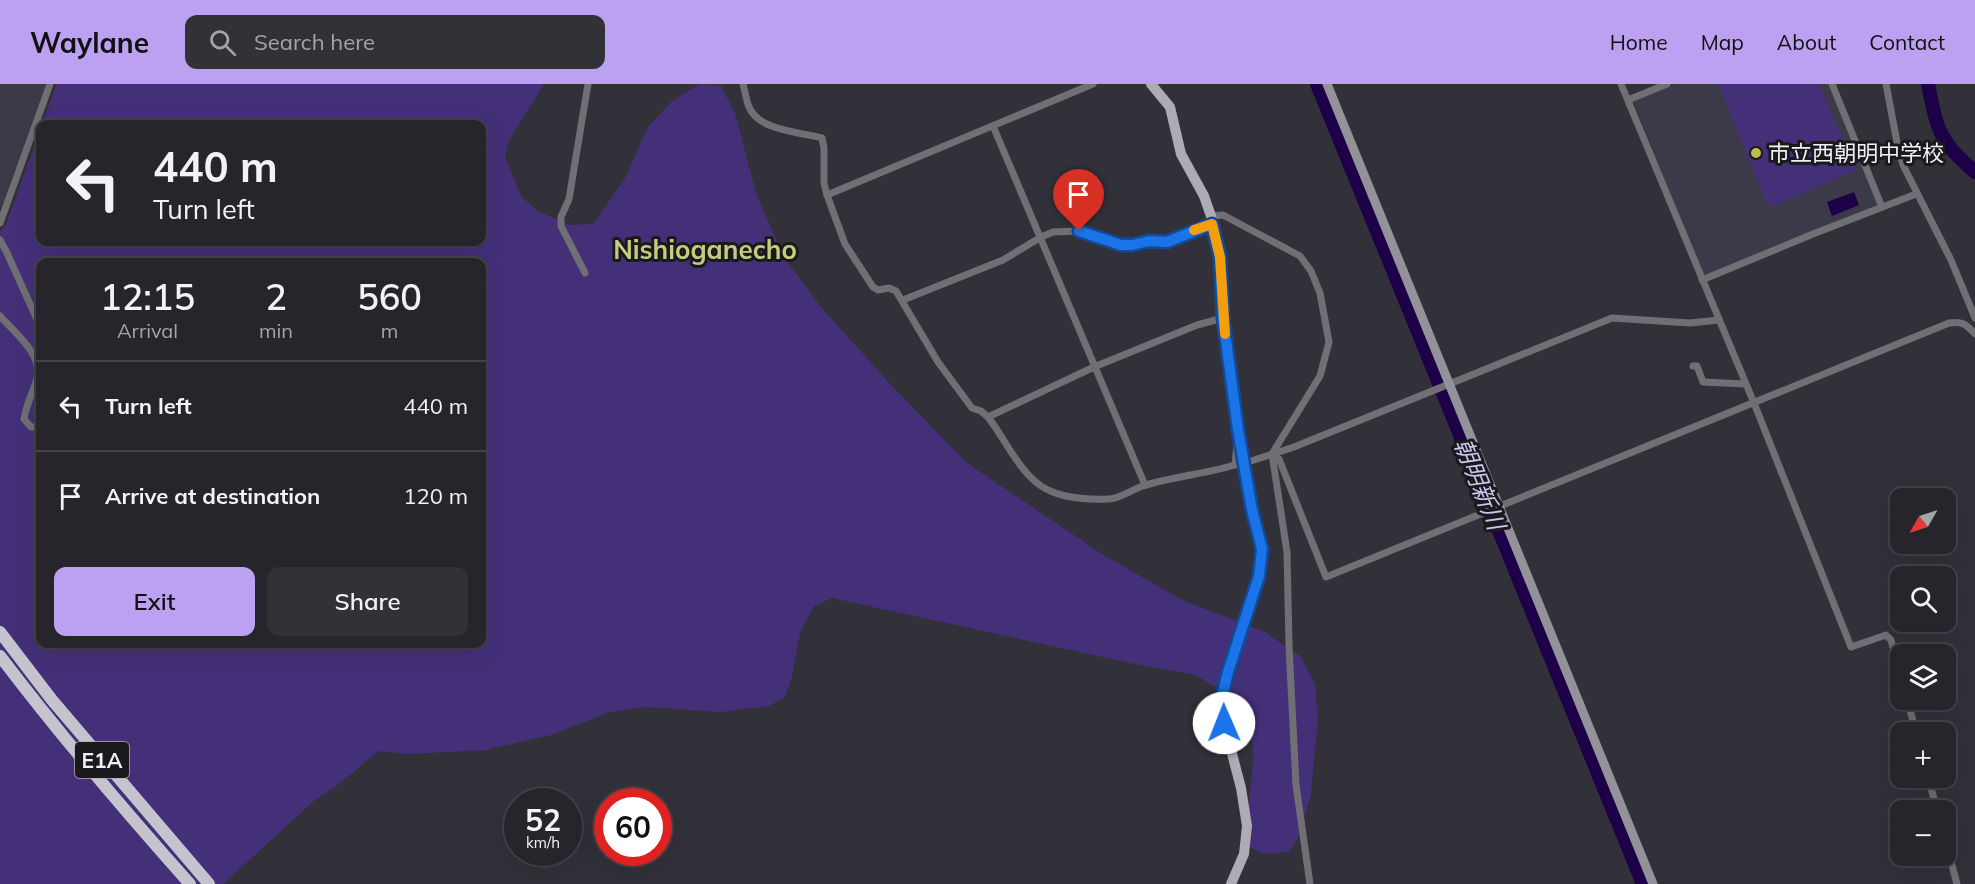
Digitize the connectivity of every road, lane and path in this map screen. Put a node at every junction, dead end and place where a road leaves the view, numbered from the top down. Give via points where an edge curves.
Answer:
1 (50, 84) edge
2 (588, 84) edge
3 (743, 84) edge
4 (1093, 84) edge
5 (1151, 84) edge
6 (1327, 84) edge
7 (1622, 84) edge
8 (1667, 84) edge
9 (1832, 84) edge
10 (1886, 84) edge
11 (1628, 100) junction
12 (37, 120) edge
13 (36, 123) edge
14 (993, 126) junction
15 (1916, 194) junction
16 (827, 195) junction
17 (1882, 207) junction
18 (1211, 220) junction
19 (0, 223) edge
20 (1041, 237) junction
21 (0, 240) edge
22 (585, 273) dead end
23 (1702, 280) junction
24 (903, 300) junction
25 (0, 316) edge
26 (36, 317) edge
27 (1223, 318) junction
28 (1975, 318) edge
29 (1719, 320) junction
30 (1975, 333) edge
31 (36, 360) edge
32 (1693, 366) dead end
33 (1094, 368) junction
34 (36, 380) edge
35 (1745, 384) junction
36 (1447, 385) junction
37 (1754, 404) junction
38 (988, 417) junction
39 (36, 426) edge
40 (1238, 430) junction
41 (1272, 454) junction
42 (1248, 462) dead end
43 (1145, 485) junction
44 (1494, 508) junction
45 (0, 632) edge
46 (1893, 644) edge
47 (0, 656) edge
48 (1952, 866) edge
49 (190, 884) edge
50 (209, 884) edge
51 (1231, 884) edge
52 (1310, 884) edge
53 (1653, 884) edge
54 (1956, 884) edge

1 - 12 street
2 - 22 street via 569,200 561,217 561,226
3 - 16 street via 750,109 759,119 822,138
4 - 14 street
5 - 18 main road via 1170,107 1181,154 1204,196
6 - 36 street
7 - 11 street
8 - 11 street
9 - 17 street
10 - 15 street via 1899,153
11 - 23 street
13 - 19 street
14 - 16 street
14 - 20 street
15 - 17 street
15 - 28 street via 1951,260
16 - 24 street via 845,244 873,287 896,291
17 - 23 street
18 - 20 street via 1167,242 1121,245 1079,231 1053,232
18 - 27 main road via 1220,257
18 - 41 street via 1223,215 1300,256 1320,293 1329,342 1320,376
20 - 24 street via 1003,260
20 - 33 street
21 - 26 street
23 - 29 street
24 - 38 street via 938,362 972,408
25 - 31 street
27 - 33 street
27 - 40 main road
29 - 35 street
29 - 36 street via 1689,323 1612,318
30 - 37 street via 1966,324 1950,323
32 - 35 street via 1703,382
33 - 38 street
33 - 43 street
34 - 39 street via 24,419 31,427
35 - 37 street
36 - 41 street
36 - 44 street
37 - 44 street
37 - 46 street via 1851,646 1886,634
38 - 43 street via 1028,475 1053,492 1109,499
40 - 43 street via 1237,465
40 - 51 main road via 1262,549 1259,576 1222,697 1247,826 1244,854
41 - 42 street
41 - 44 street via 1279,459 1326,577
41 - 52 street via 1287,552 1296,785
44 - 53 street
45 - 50 highway, E1A via 66,717
47 - 49 highway, E1A via 119,804
48 - 54 street

